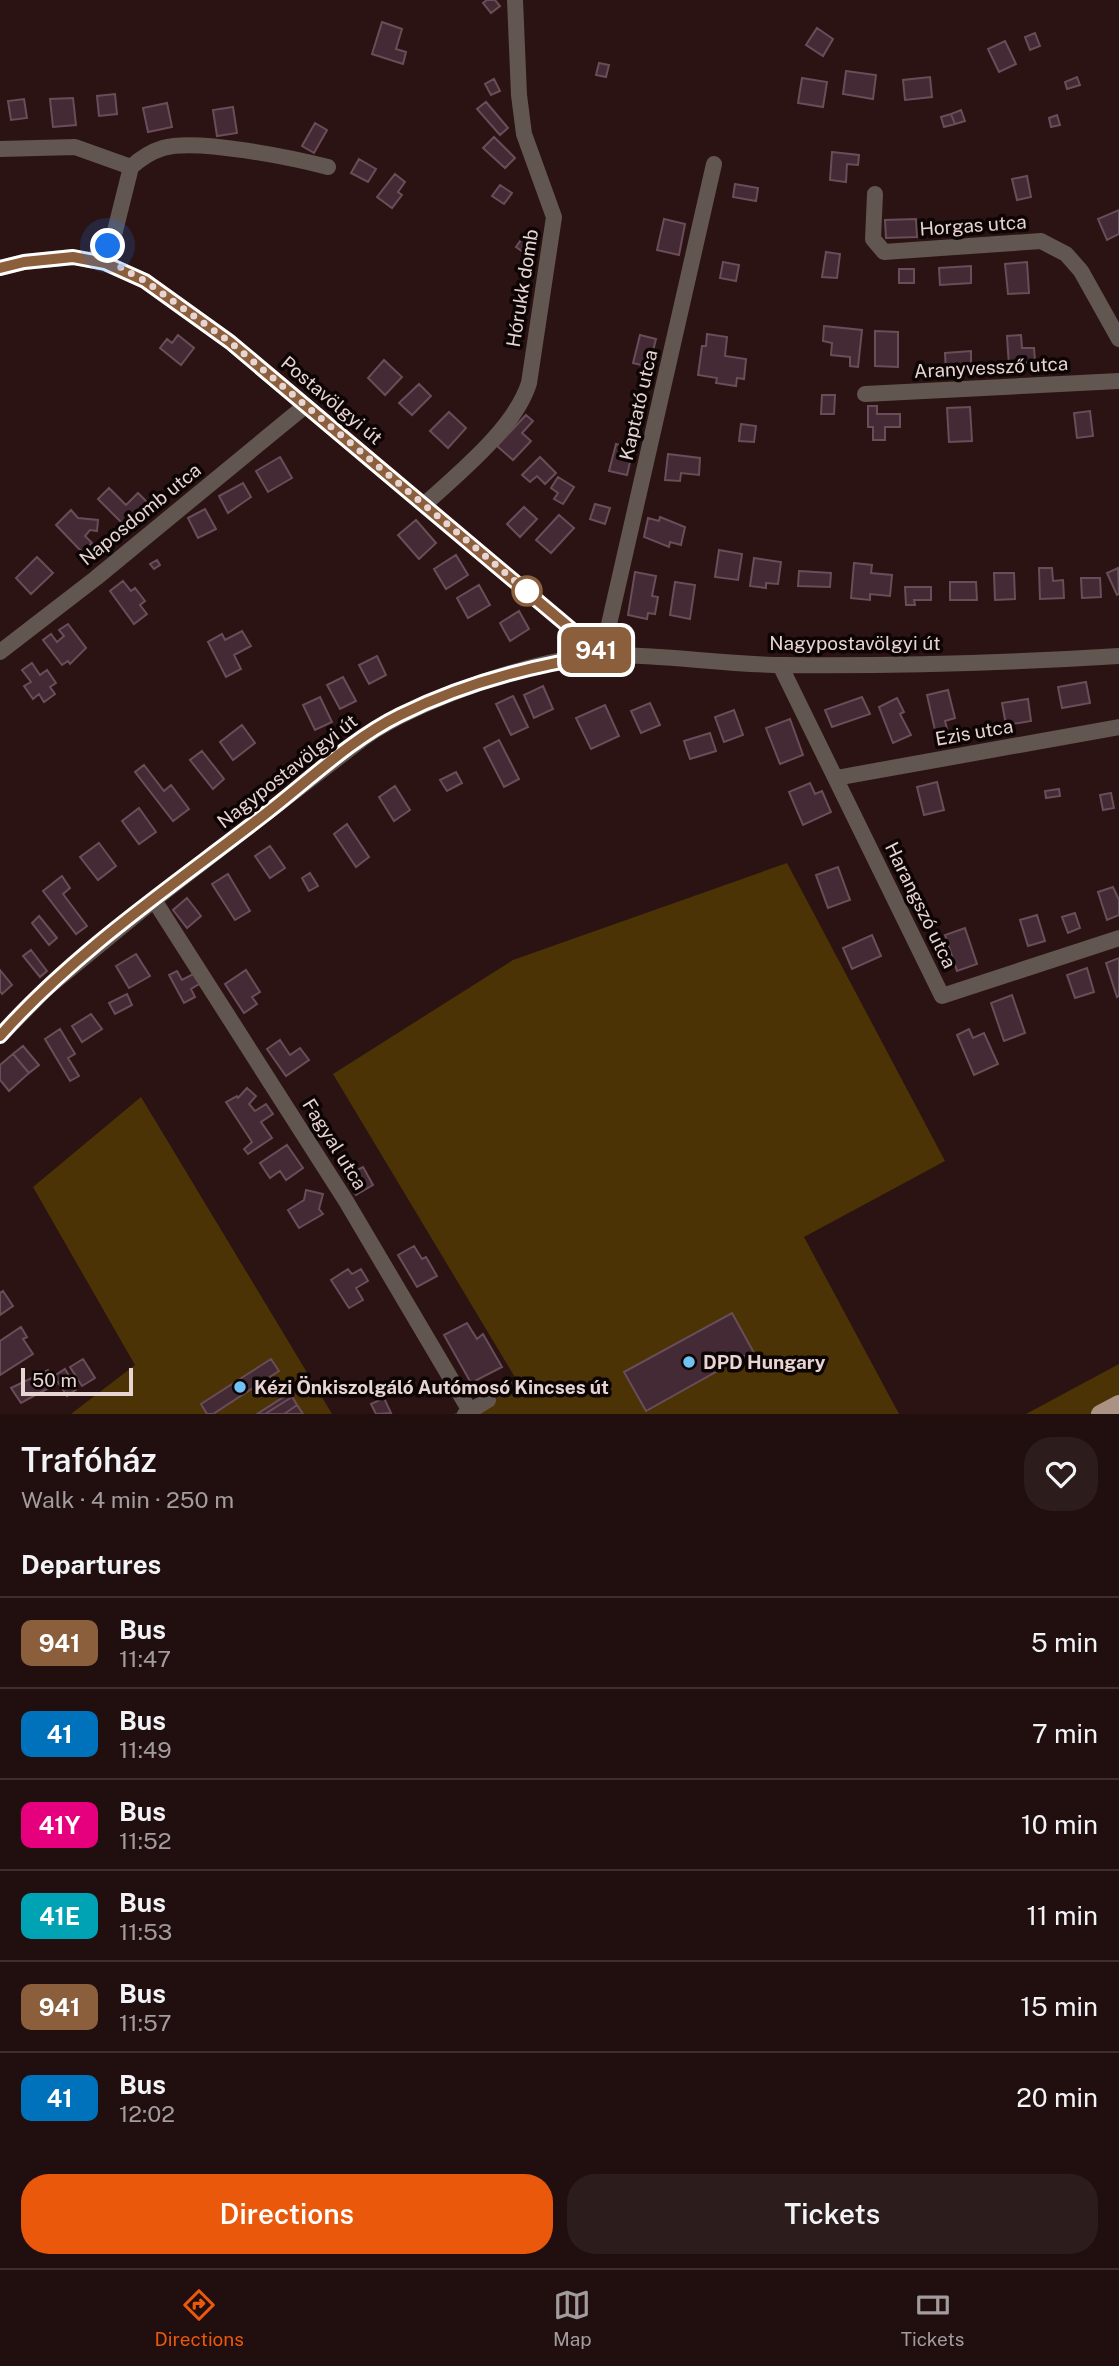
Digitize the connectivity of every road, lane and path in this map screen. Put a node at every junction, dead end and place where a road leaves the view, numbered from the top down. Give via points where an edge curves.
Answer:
1 (515, 0) edge
2 (0, 149) edge
3 (714, 164) dead end
4 (131, 167) junction
5 (328, 167) dead end
6 (875, 194) dead end
7 (113, 239) junction
8 (93, 260) junction
9 (0, 268) edge
10 (121, 268) junction
11 (1119, 339) edge
12 (1119, 381) edge
13 (865, 394) dead end
14 (306, 406) junction
15 (425, 505) junction
16 (0, 652) edge
17 (602, 655) junction
18 (1119, 656) edge
19 (780, 665) junction
20 (1119, 727) edge
21 (836, 778) junction
22 (154, 900) junction
23 (1119, 939) edge
24 (0, 1036) edge
25 (488, 1400) dead end
26 (1119, 1404) edge
27 (468, 1413) edge
28 (1100, 1414) edge

1 - 15 street, Hórukk domb via 524,134 554,217 529,383 524,401 496,434
2 - 4 street via 75,147
3 - 17 street, Kaptató utca
4 - 5 street via 146,154 166,147 281,155
4 - 7 street
6 - 11 street, Horgas utca via 873,239 884,252 1041,241 1066,254 1081,271
7 - 8 street
7 - 10 street
8 - 9 street, Postavölgyi út via 73,257
8 - 10 street, Postavölgyi út
10 - 14 street, Postavölgyi út via 230,342
12 - 13 street, Aranyvessző utca
14 - 15 street, Postavölgyi út
14 - 16 street, Naposdomb utca
15 - 17 street, Postavölgyi út
17 - 19 street, Nagypostavölgyi út
17 - 22 street, Nagypostavölgyi út via 506,676 400,715
18 - 19 street, Nagypostavölgyi út
19 - 21 street, Harangszó utca
20 - 21 street, Ezis utca
21 - 23 street, Harangszó utca via 942,996
22 - 24 street, Nagypostavölgyi út via 47,988
22 - 27 street, Fagyal utca via 346,1201
25 - 27 street
26 - 28 main road

